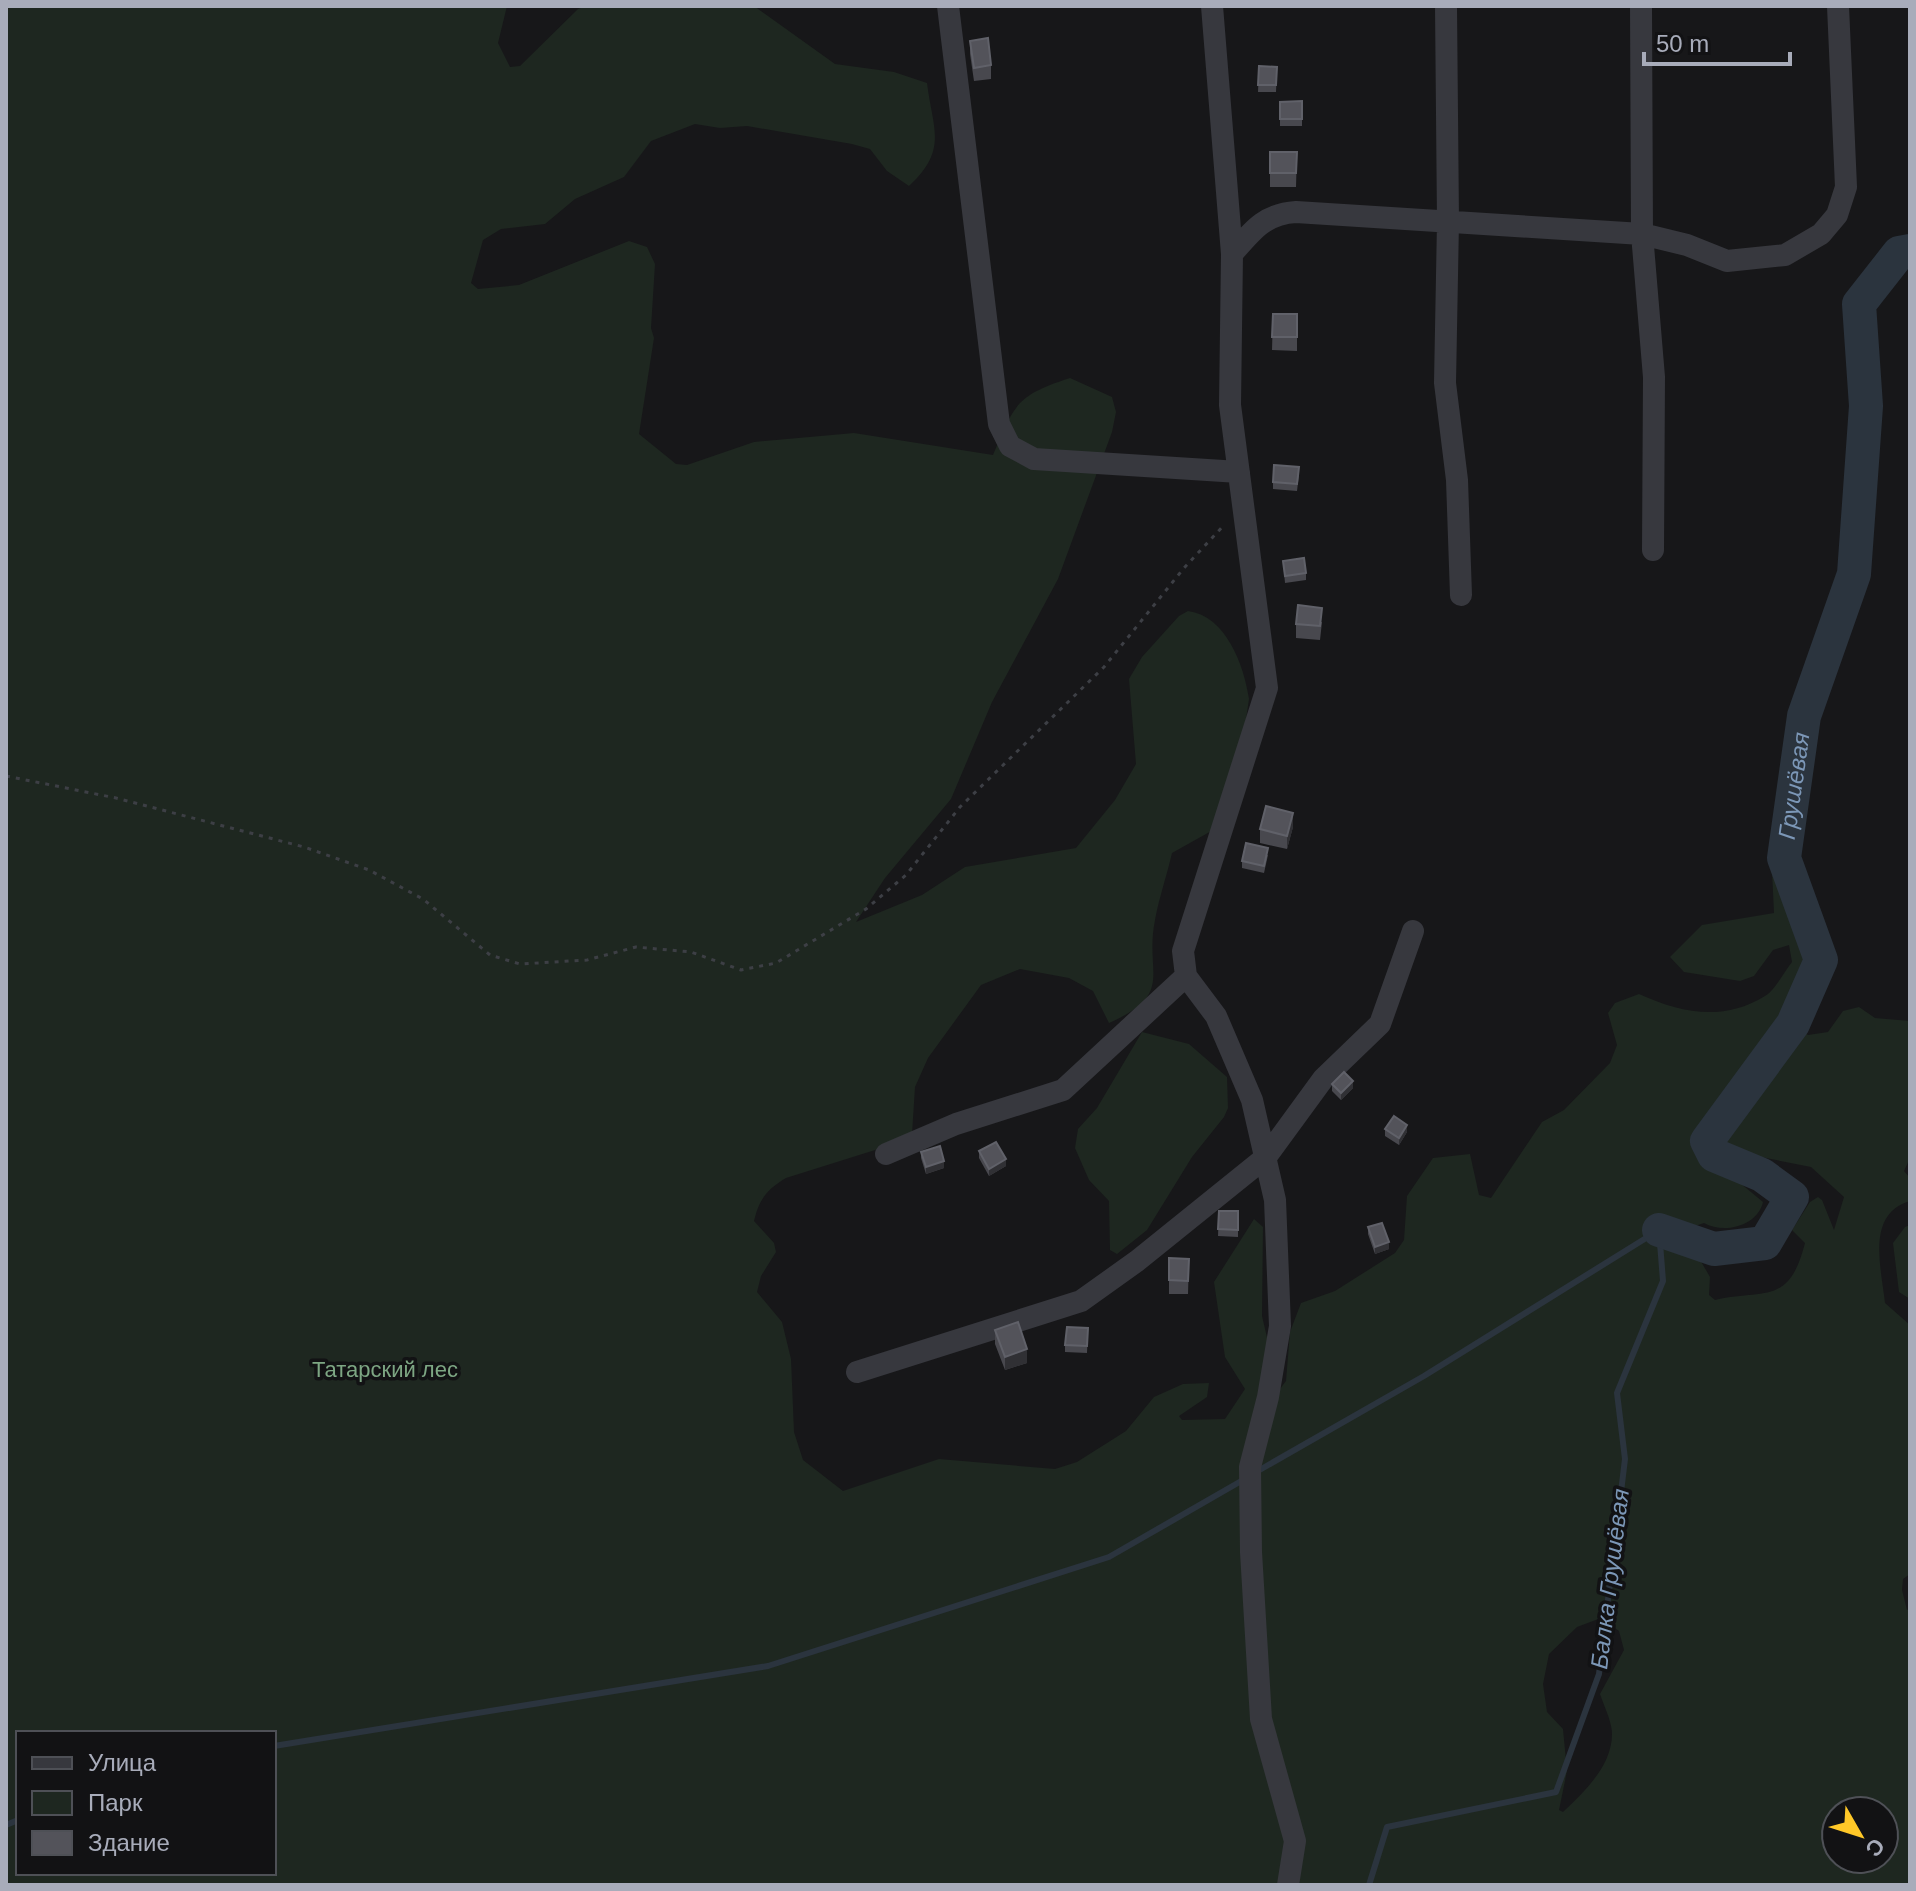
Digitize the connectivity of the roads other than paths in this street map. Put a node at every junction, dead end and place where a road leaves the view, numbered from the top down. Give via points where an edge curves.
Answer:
1 (948, 6) edge
2 (1212, 6) edge
3 (1446, 6) edge
4 (1641, 6) edge
5 (1838, 6) edge
6 (1448, 222) junction
7 (1642, 234) junction
8 (1232, 254) junction
9 (1239, 472) junction
10 (1653, 550) dead end
11 (1461, 595) dead end
12 (1413, 931) dead end
13 (1186, 976) junction
14 (886, 1154) dead end
15 (1266, 1157) junction
16 (857, 1372) dead end
17 (1288, 1885) edge

1 - 9 street via 999,424 1010,446 1034,459
2 - 8 street
3 - 6 street
4 - 7 street
5 - 7 street via 1846,187 1837,215 1821,234 1785,255 1727,261
6 - 7 street
6 - 8 street via 1277,213 1261,221
6 - 11 street via 1445,383 1457,480
7 - 10 street via 1654,377
8 - 9 street via 1230,405
9 - 13 street via 1267,688 1183,951
12 - 15 street via 1380,1024 1323,1079
13 - 14 street via 1063,1090 956,1124
13 - 15 street via 1222,1030 1252,1100
15 - 16 street via 1081,1301
15 - 17 street via 1275,1200 1280,1326 1250,1467 1251,1552 1261,1719 1295,1841

